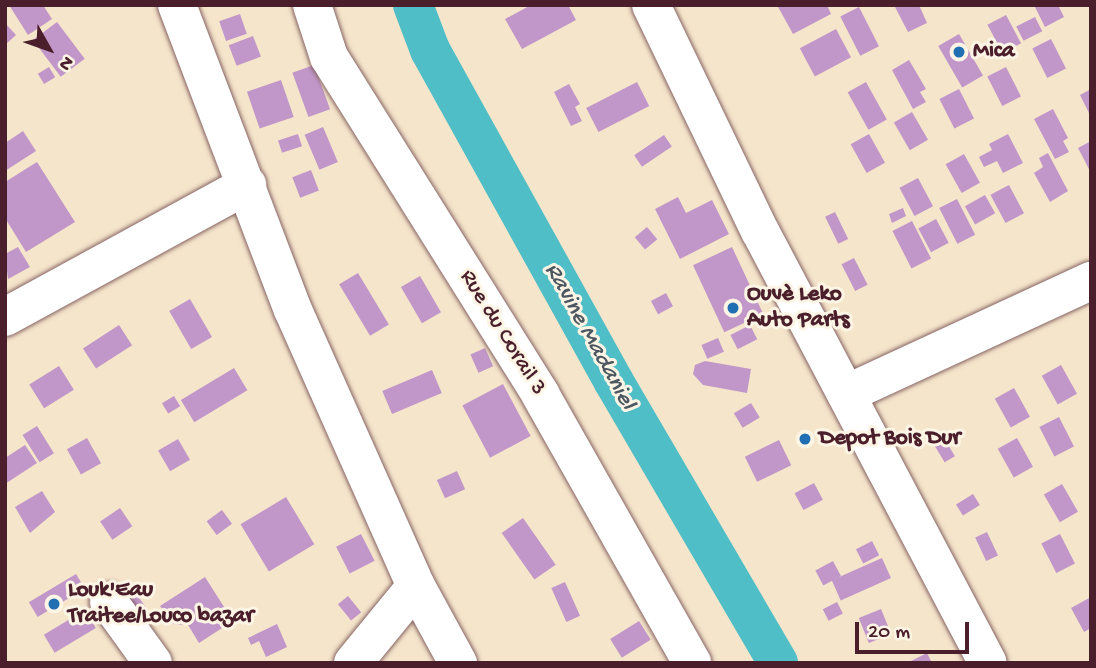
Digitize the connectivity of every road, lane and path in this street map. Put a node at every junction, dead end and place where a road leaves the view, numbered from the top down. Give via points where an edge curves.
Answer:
1 (177, 5) edge
2 (312, 5) edge
3 (651, 5) edge
4 (247, 185) junction
5 (1091, 281) edge
6 (5, 317) edge
7 (846, 394) junction
8 (416, 586) junction
9 (109, 603) dead end
10 (153, 663) edge
11 (353, 663) edge
12 (458, 663) edge
13 (692, 663) edge
14 (988, 663) edge

1 - 4 street
2 - 13 street, Rue du Corail 3 via 329,57 540,394
3 - 7 street
4 - 6 street
4 - 8 street via 293,310
5 - 7 street
7 - 14 street
8 - 11 street
8 - 12 street
9 - 10 street

